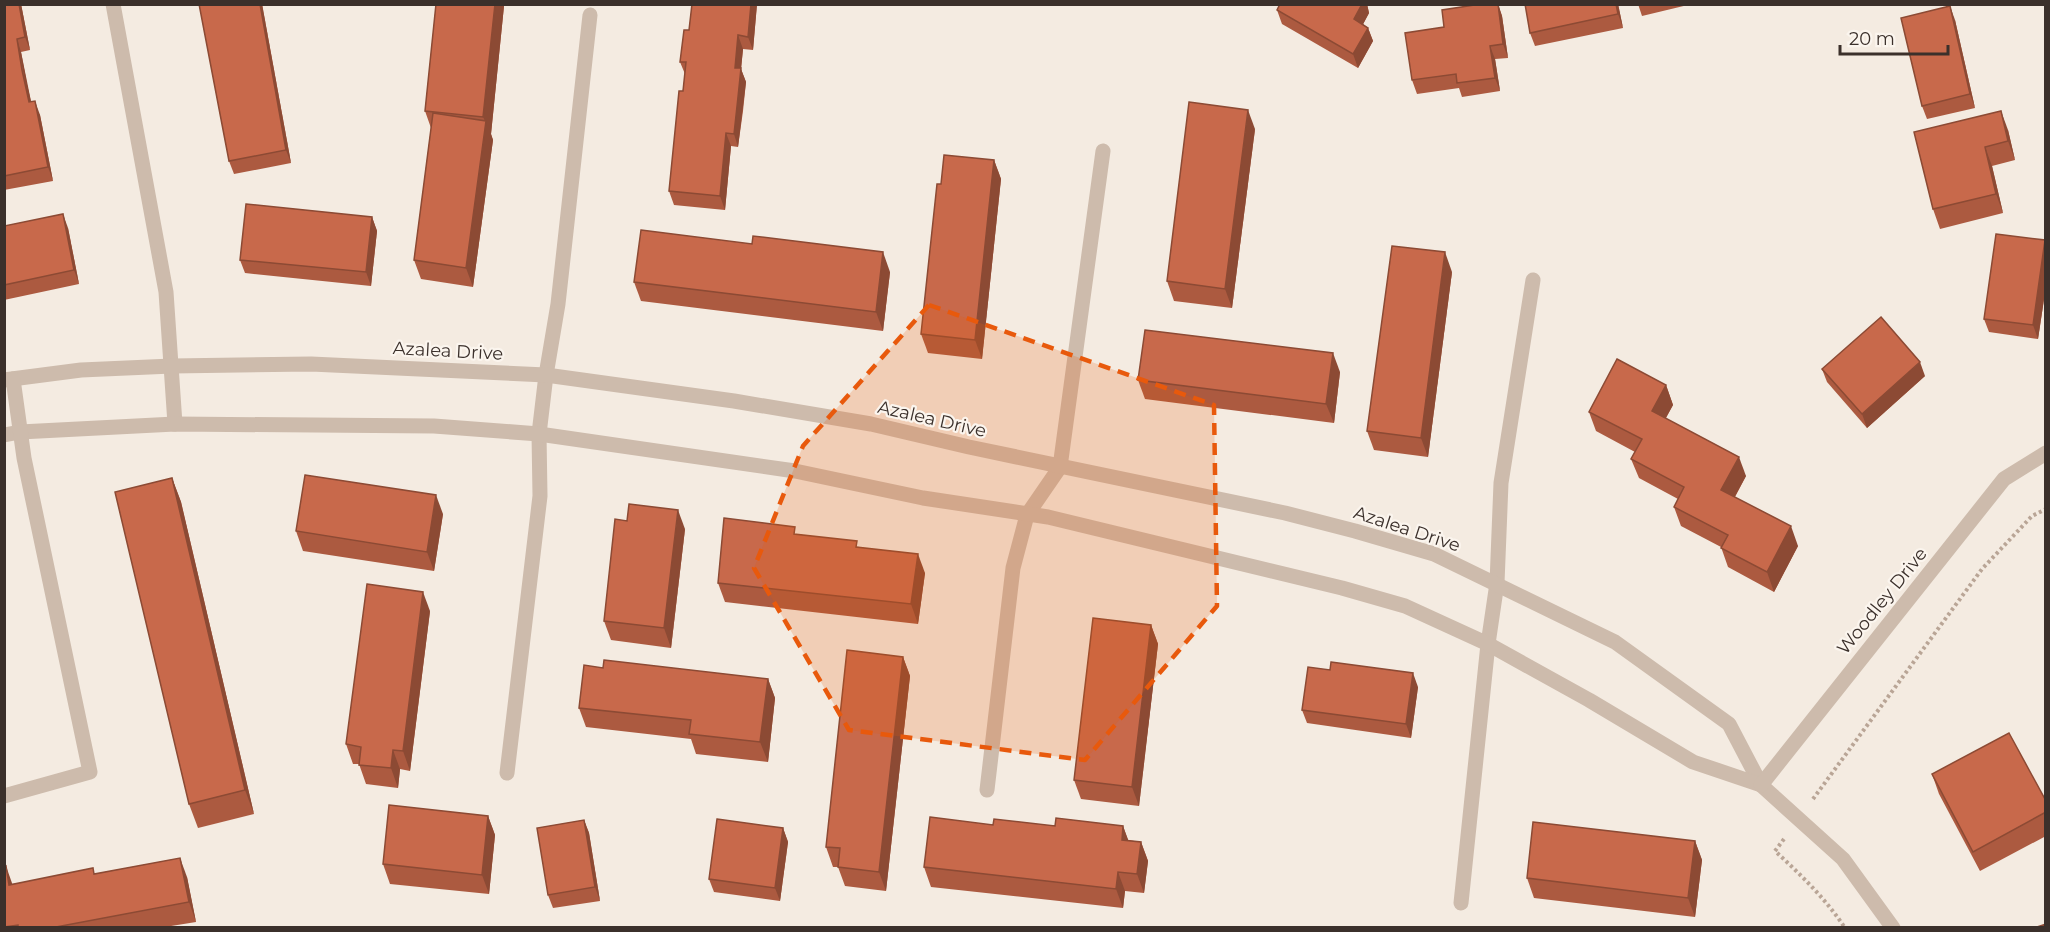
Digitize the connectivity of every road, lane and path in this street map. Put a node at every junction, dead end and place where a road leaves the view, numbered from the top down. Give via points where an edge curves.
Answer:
1 (113, 4) edge
2 (590, 15) dead end
3 (1103, 151) dead end
4 (1533, 280) dead end
5 (172, 366) junction
6 (546, 375) junction
7 (9, 379) edge
8 (175, 424) junction
9 (20, 432) junction
10 (539, 434) junction
11 (4, 435) edge
12 (2046, 453) edge
13 (1060, 467) junction
14 (2046, 509) edge
15 (1027, 515) junction
16 (1497, 583) junction
17 (1488, 644) junction
18 (507, 773) dead end
19 (1761, 785) junction
20 (987, 790) dead end
21 (4, 796) edge
22 (1798, 819) junction
23 (1461, 903) dead end
24 (1845, 927) edge
25 (1893, 927) edge

1 - 5 street via 166,292
2 - 6 street via 558,304
3 - 13 street
4 - 16 street via 1501,483
5 - 6 street, Azalea Drive via 310,364
5 - 7 street, Azalea Drive via 81,370
5 - 8 street
6 - 10 street
6 - 13 street, Azalea Drive via 871,424
7 - 9 street
8 - 9 street, Azalea Drive
8 - 10 street, Azalea Drive via 434,426
9 - 11 street, Azalea Drive
9 - 21 street via 90,772
10 - 15 street, Azalea Drive via 795,471
10 - 18 street via 540,496
12 - 19 street, Woodley Drive via 2004,479
13 - 15 street
13 - 16 street, Azalea Drive via 1354,531 1434,554
14 - 22 path via 2032,516 1982,569
15 - 17 street, Azalea Drive via 1342,588 1405,606
15 - 20 street via 1013,568
16 - 17 street
16 - 19 street, Azalea Drive via 1615,642 1728,724
17 - 19 street, Azalea Drive via 1693,762
17 - 23 street
19 - 22 street, Azalea Drive
22 - 24 path via 1775,851
22 - 25 street, Azalea Drive via 1843,859

